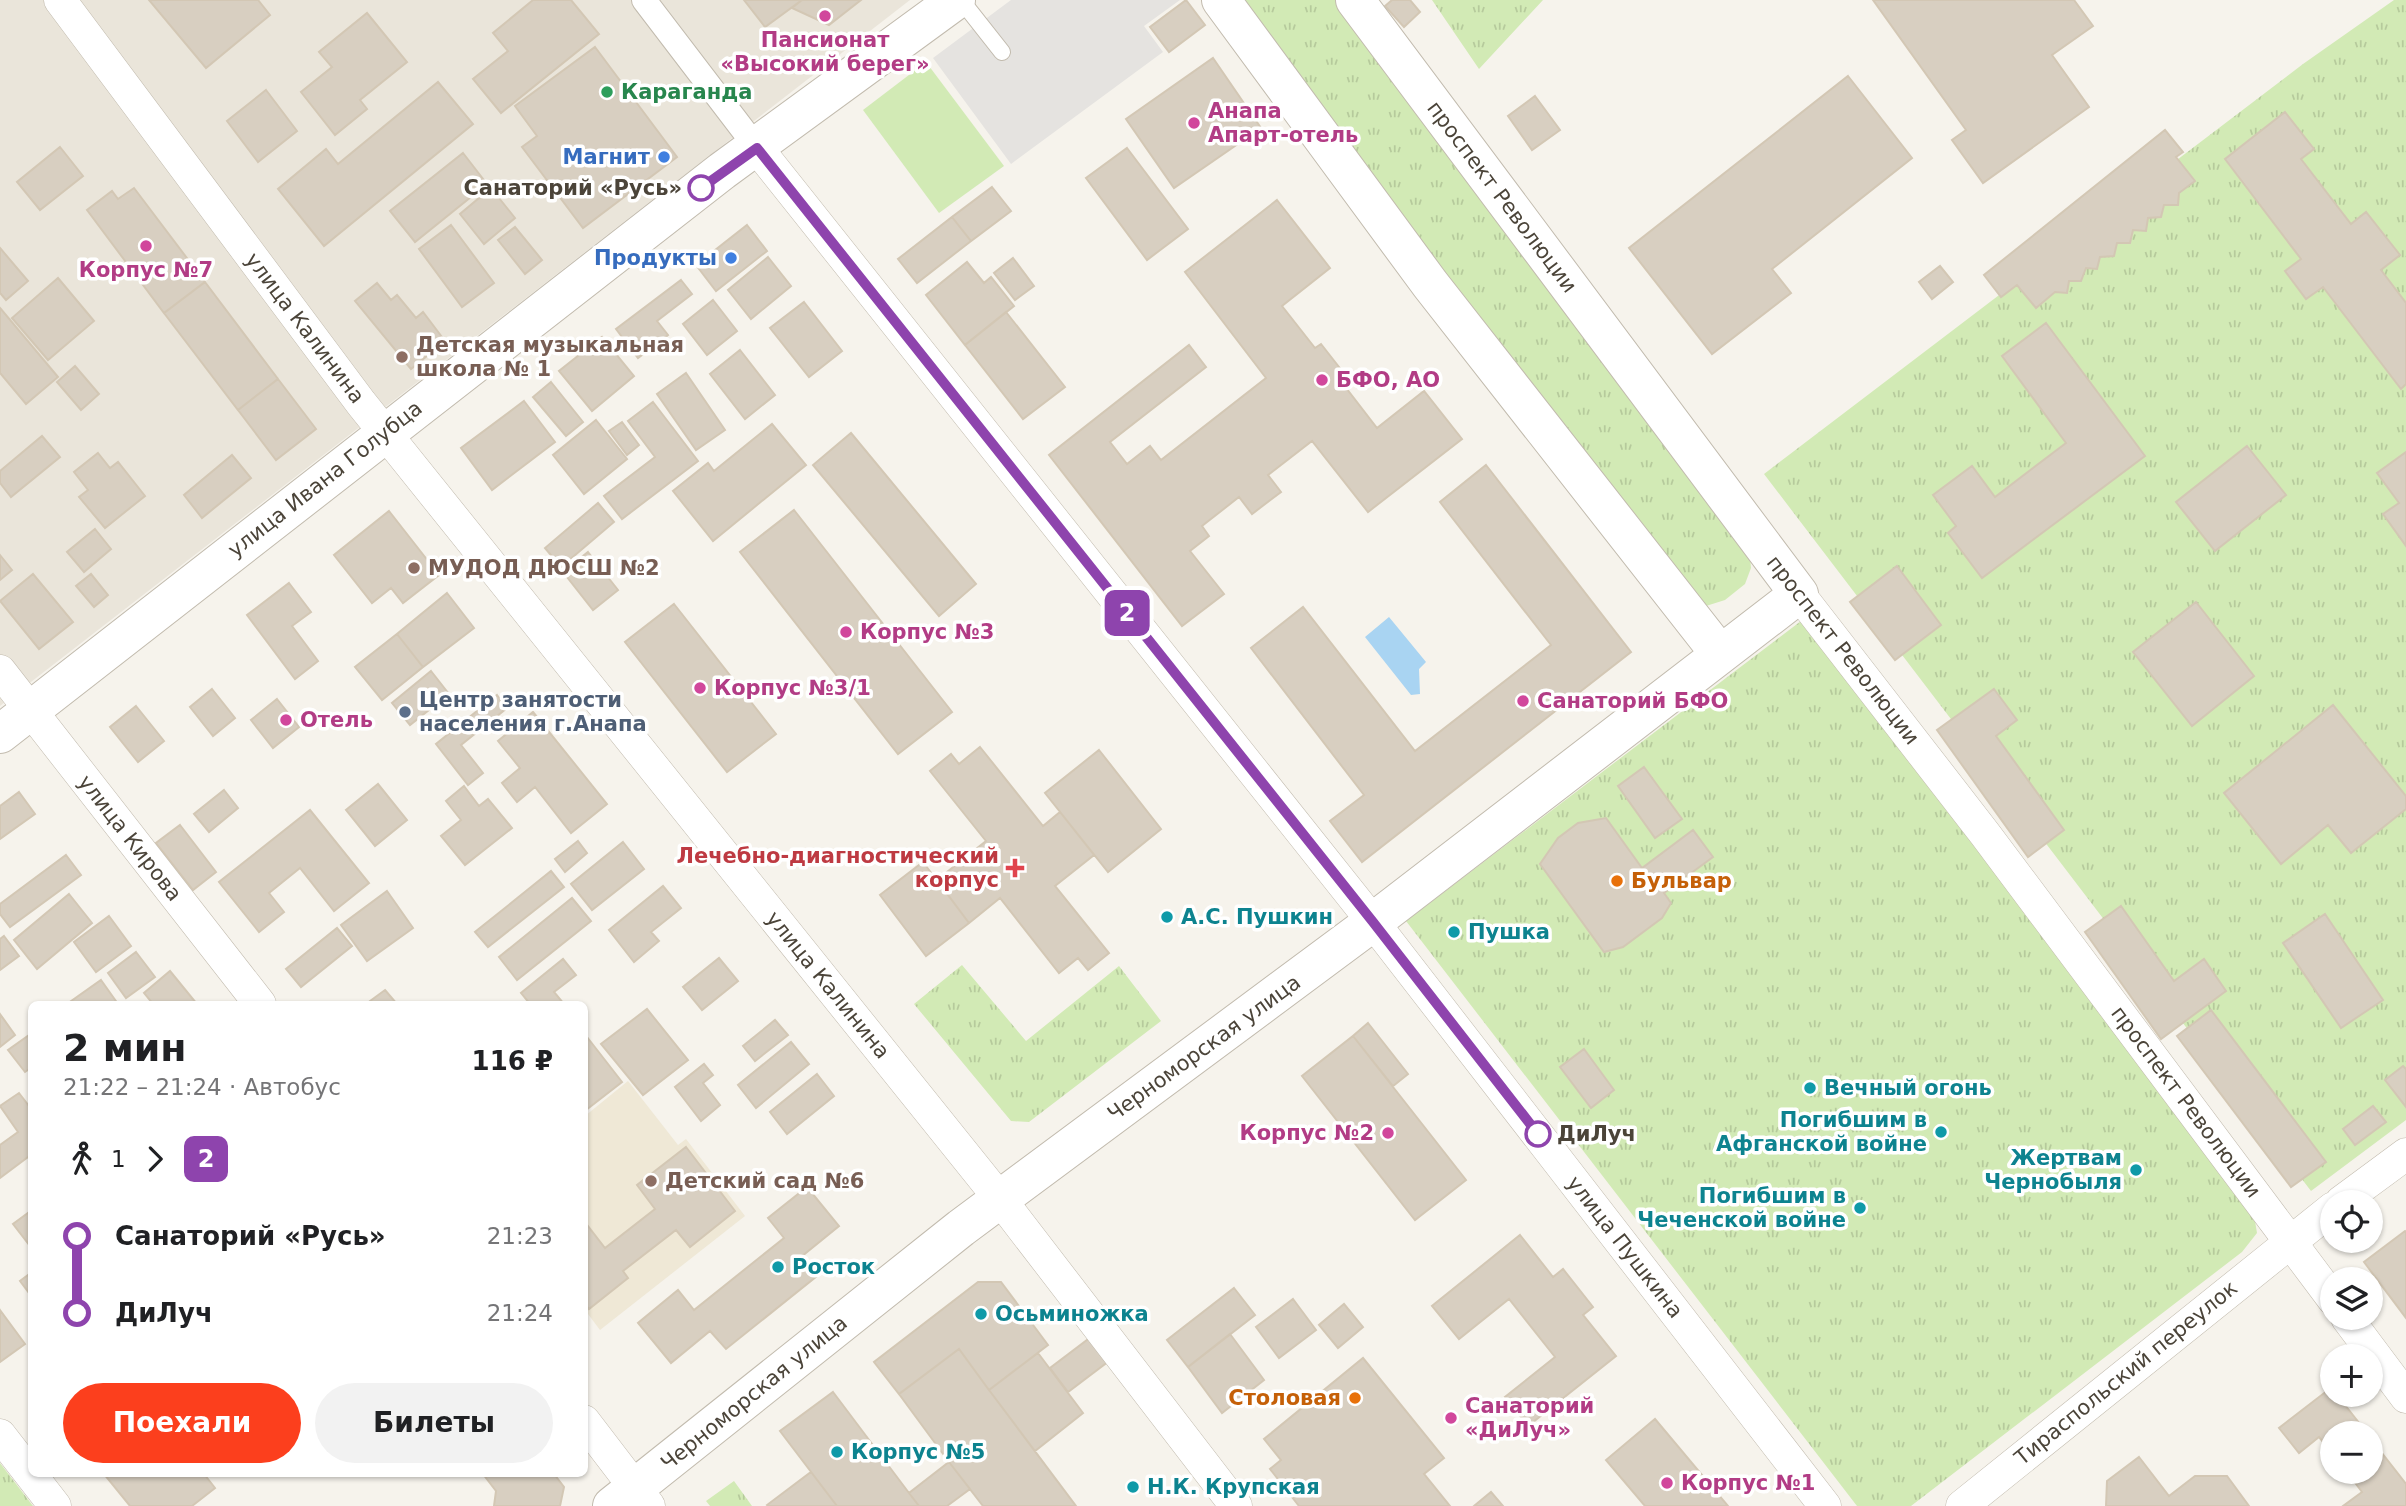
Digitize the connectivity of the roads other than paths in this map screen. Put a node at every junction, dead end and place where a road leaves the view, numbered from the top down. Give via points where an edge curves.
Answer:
1 (60, 0) edge
2 (644, 0) edge
3 (958, 0) edge
4 (1222, 0) edge
5 (1355, 0) edge
6 (1002, 52) dead end
7 (757, 148) junction
8 (384, 432) junction
9 (1799, 594) junction
10 (1720, 654) junction
11 (0, 671) edge
12 (31, 710) junction
13 (0, 734) edge
14 (1373, 922) junction
15 (258, 1001) edge
16 (2406, 1154) edge
17 (2357, 1190) edge
18 (1000, 1199) junction
19 (2320, 1218) edge
20 (2290, 1241) junction
21 (2320, 1281) edge
22 (2356, 1330) edge
23 (2406, 1397) edge
24 (588, 1427) edge
25 (0, 1436) edge
26 (28, 1472) edge
27 (32, 1477) edge
28 (633, 1500) edge
29 (55, 1506) edge
30 (1236, 1506) edge
31 (1825, 1506) edge
32 (1962, 1506) edge

1 - 8 street, улица Калинина
2 - 7 street, улица Пушкина
3 - 6 lane
3 - 7 street, улица Ивана Голубца
4 - 10 street via 1430,284
5 - 9 street, проспект Революции
7 - 8 street, улица Ивана Голубца
7 - 14 street, улица Пушкина
8 - 12 street, улица Ивана Голубца
8 - 18 street, улица Калинина
9 - 10 street, Черноморская улица
9 - 20 street, проспект Революции
10 - 14 street, Черноморская улица
11 - 12 street, улица Кирова
12 - 13 street, улица Ивана Голубца
12 - 15 street, улица Кирова
14 - 18 street, Черноморская улица
14 - 31 street, улица Пушкина
16 - 17 street
18 - 28 street, Черноморская улица
18 - 30 street, улица Калинина
19 - 20 street, Тираспольский переулок
20 - 21 street, проспект Революции
20 - 32 street, Тираспольский переулок
22 - 23 street
24 - 28 street
25 - 26 street
27 - 29 street

